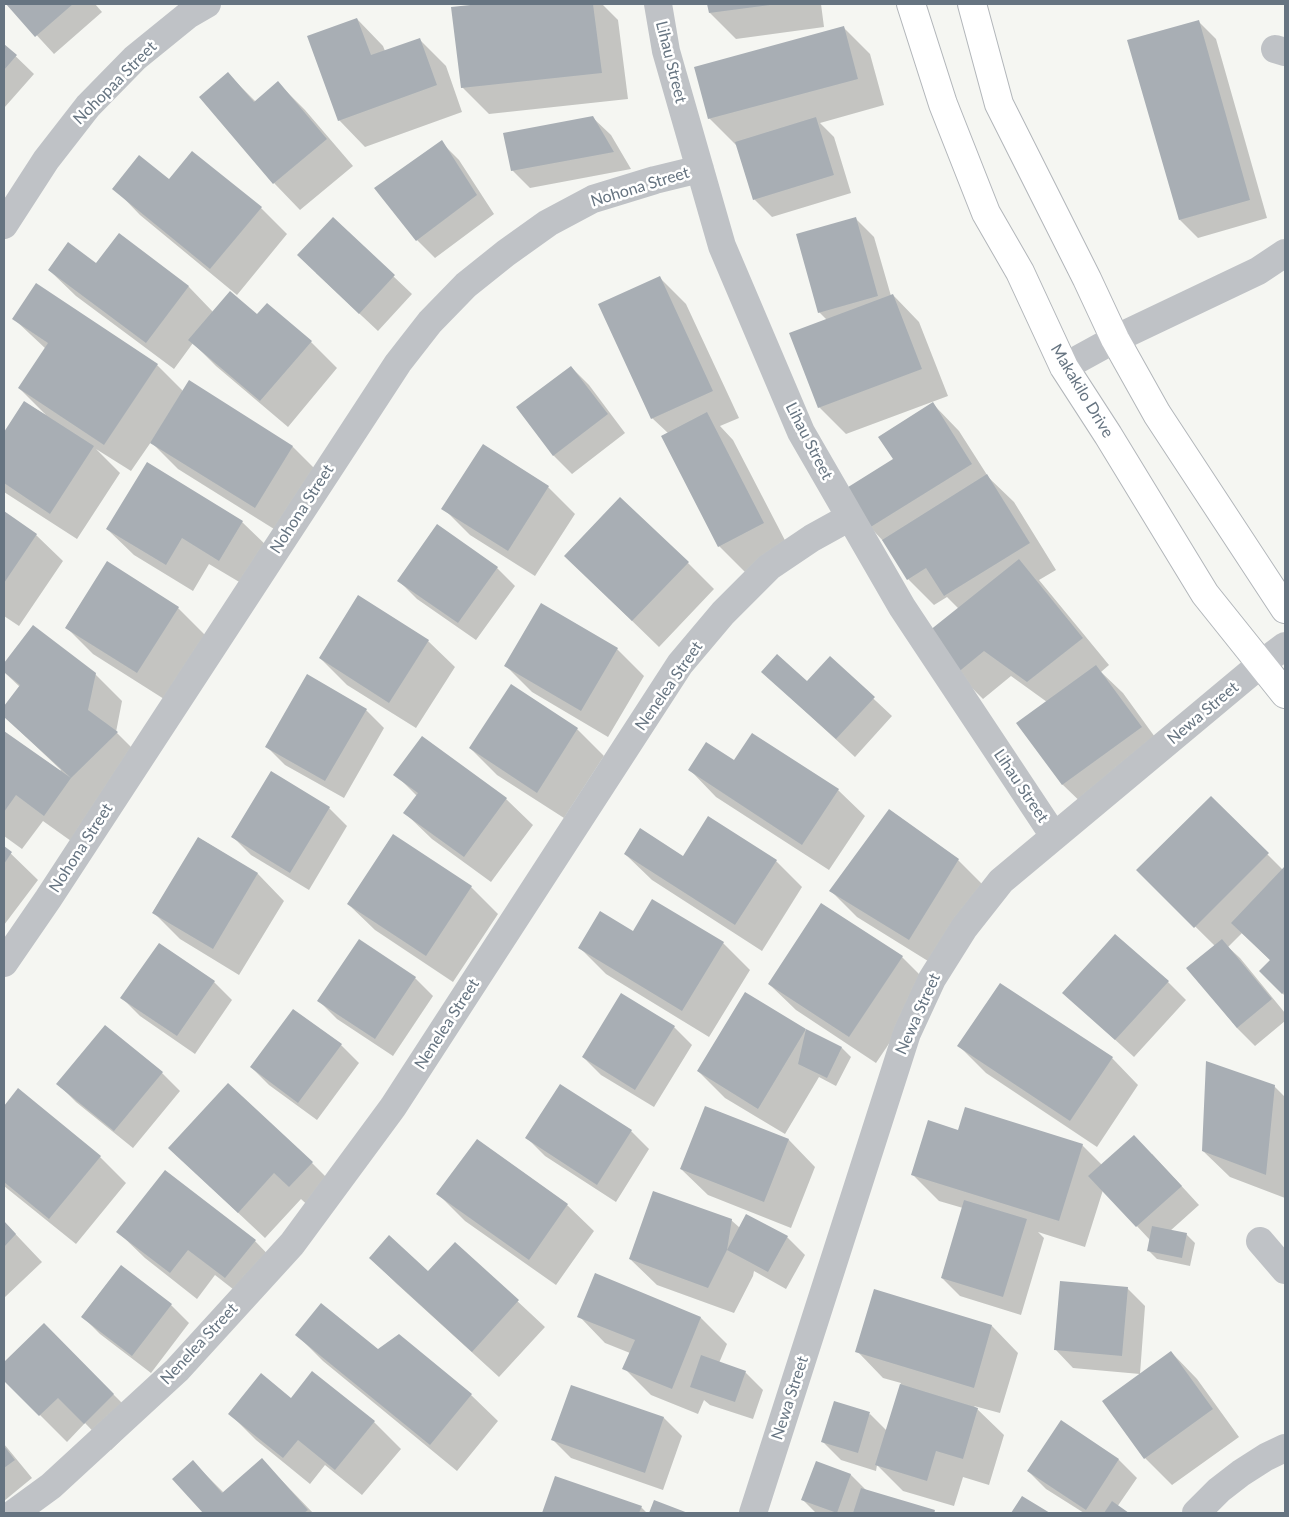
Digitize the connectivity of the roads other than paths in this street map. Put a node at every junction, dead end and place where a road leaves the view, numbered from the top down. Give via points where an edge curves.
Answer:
1 (207, 4) edge
2 (658, 4) edge
3 (911, 4) edge
4 (972, 4) edge
5 (700, 169) junction
6 (4, 225) edge
7 (1285, 254) edge
8 (1115, 339) junction
9 (1064, 367) junction
10 (850, 516) junction
11 (1285, 609) edge
12 (1285, 646) edge
13 (1261, 664) junction
14 (1285, 694) edge
15 (1054, 836) junction
16 (4, 963) edge
17 (1260, 1241) dead end
18 (1285, 1270) edge
19 (1285, 1448) edge
20 (14, 1513) edge
21 (753, 1513) edge
22 (1196, 1513) edge

1 - 6 street, Nohopaa Street via 188,15 136,58 88,106 46,160
2 - 5 street, Lihau Street via 666,52
3 - 9 main road, Makakilo Drive via 943,104 986,213 1020,272
4 - 8 main road via 999,104
5 - 10 street, Lihau Street via 722,246 801,432
5 - 16 street, Nohona Street via 593,199 548,223 466,286 430,322 398,363
7 - 8 street via 1258,271
8 - 9 street
8 - 11 main road via 1157,414
9 - 13 main road, Makakilo Drive via 1204,594
10 - 15 street, Lihau Street via 902,607
10 - 20 street, Nenelea Street via 769,567 722,613 680,664 393,1107 292,1244 177,1370 51,1486
12 - 13 street, Newa Street
13 - 14 main road, Makakilo Drive
13 - 15 street, Newa Street
15 - 21 street, Newa Street via 1001,880 964,928 932,979 906,1033
17 - 18 street
19 - 22 street via 1241,1473 1218,1490

